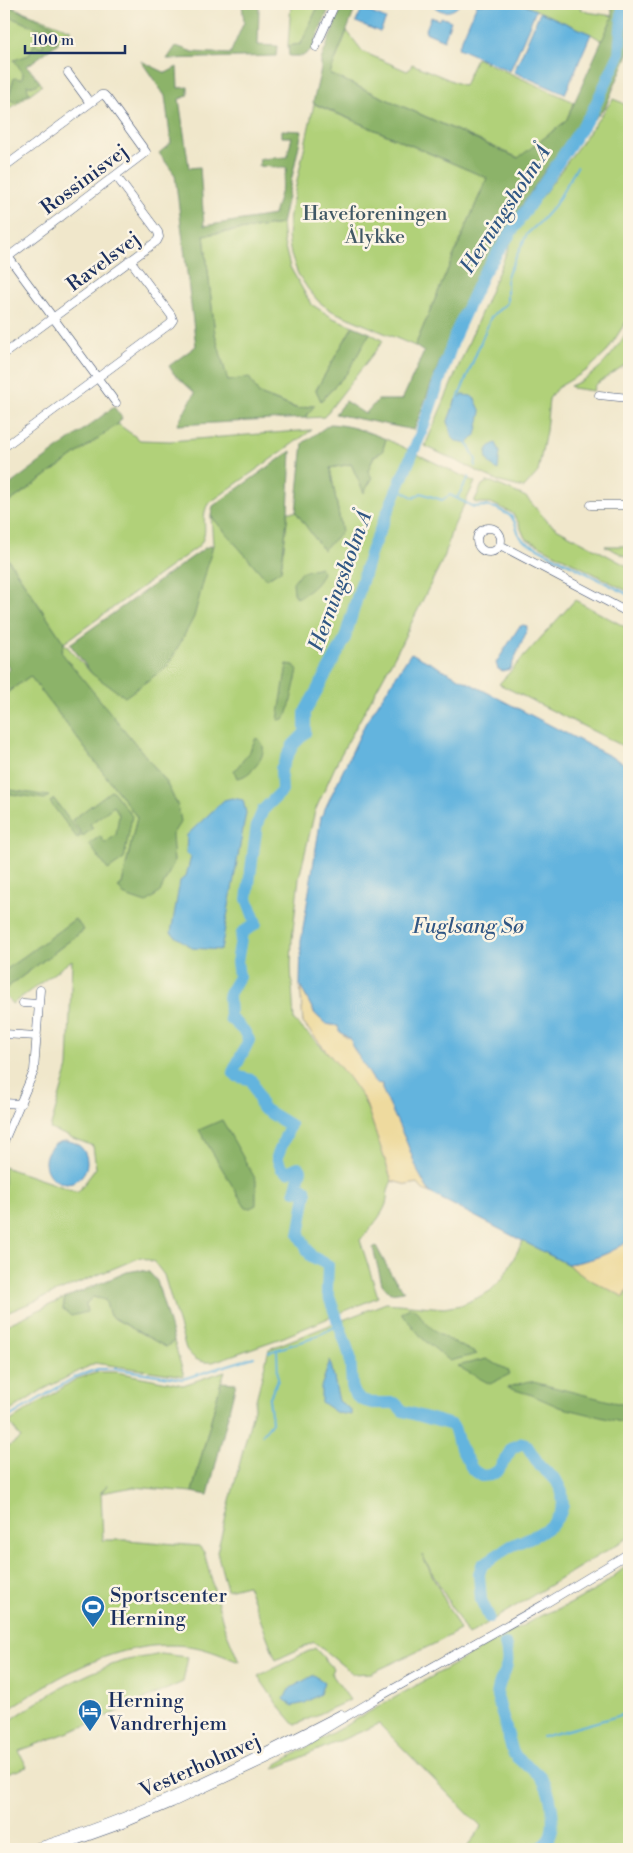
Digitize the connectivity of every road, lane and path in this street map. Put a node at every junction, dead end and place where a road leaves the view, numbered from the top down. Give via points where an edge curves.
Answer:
1 (335, 4) edge
2 (316, 47) dead end
3 (68, 73) dead end
4 (90, 103) junction
5 (4, 167) edge
6 (116, 176) junction
7 (5, 256) edge
8 (130, 260) junction
9 (53, 318) junction
10 (4, 354) edge
11 (98, 378) junction
12 (599, 394) dead end
13 (629, 398) edge
14 (116, 403) dead end
15 (4, 447) edge
16 (591, 505) dead end
17 (629, 505) edge
18 (500, 545) dead end
19 (629, 613) edge
20 (40, 990) dead end
21 (23, 1003) dead end
22 (39, 1004) junction
23 (4, 1034) edge
24 (37, 1036) junction
25 (4, 1103) edge
26 (21, 1104) junction
27 (4, 1141) edge
28 (629, 1553) edge
29 (377, 1698) junction
30 (31, 1849) edge
31 (53, 1849) edge

1 - 2 street
3 - 4 street
4 - 5 street
4 - 6 street, Rossinisvej via 104,95 146,152
6 - 7 street, Rossinisvej
6 - 8 street, Ravelsvej via 159,237
7 - 9 street
8 - 9 street, Ravelsvej
8 - 11 street via 173,320
9 - 10 street, Ravelsvej
9 - 11 street
11 - 14 street
11 - 15 street
12 - 13 street
16 - 17 street
18 - 19 street
20 - 22 street
21 - 22 street
22 - 24 street
23 - 24 street
24 - 26 street via 34,1071
25 - 26 street
26 - 27 street
28 - 29 street, Vesterholmvej
29 - 30 street, Vesterholmvej via 192,1788
29 - 31 street, Vesterholmvej via 305,1741 233,1776 120,1825

